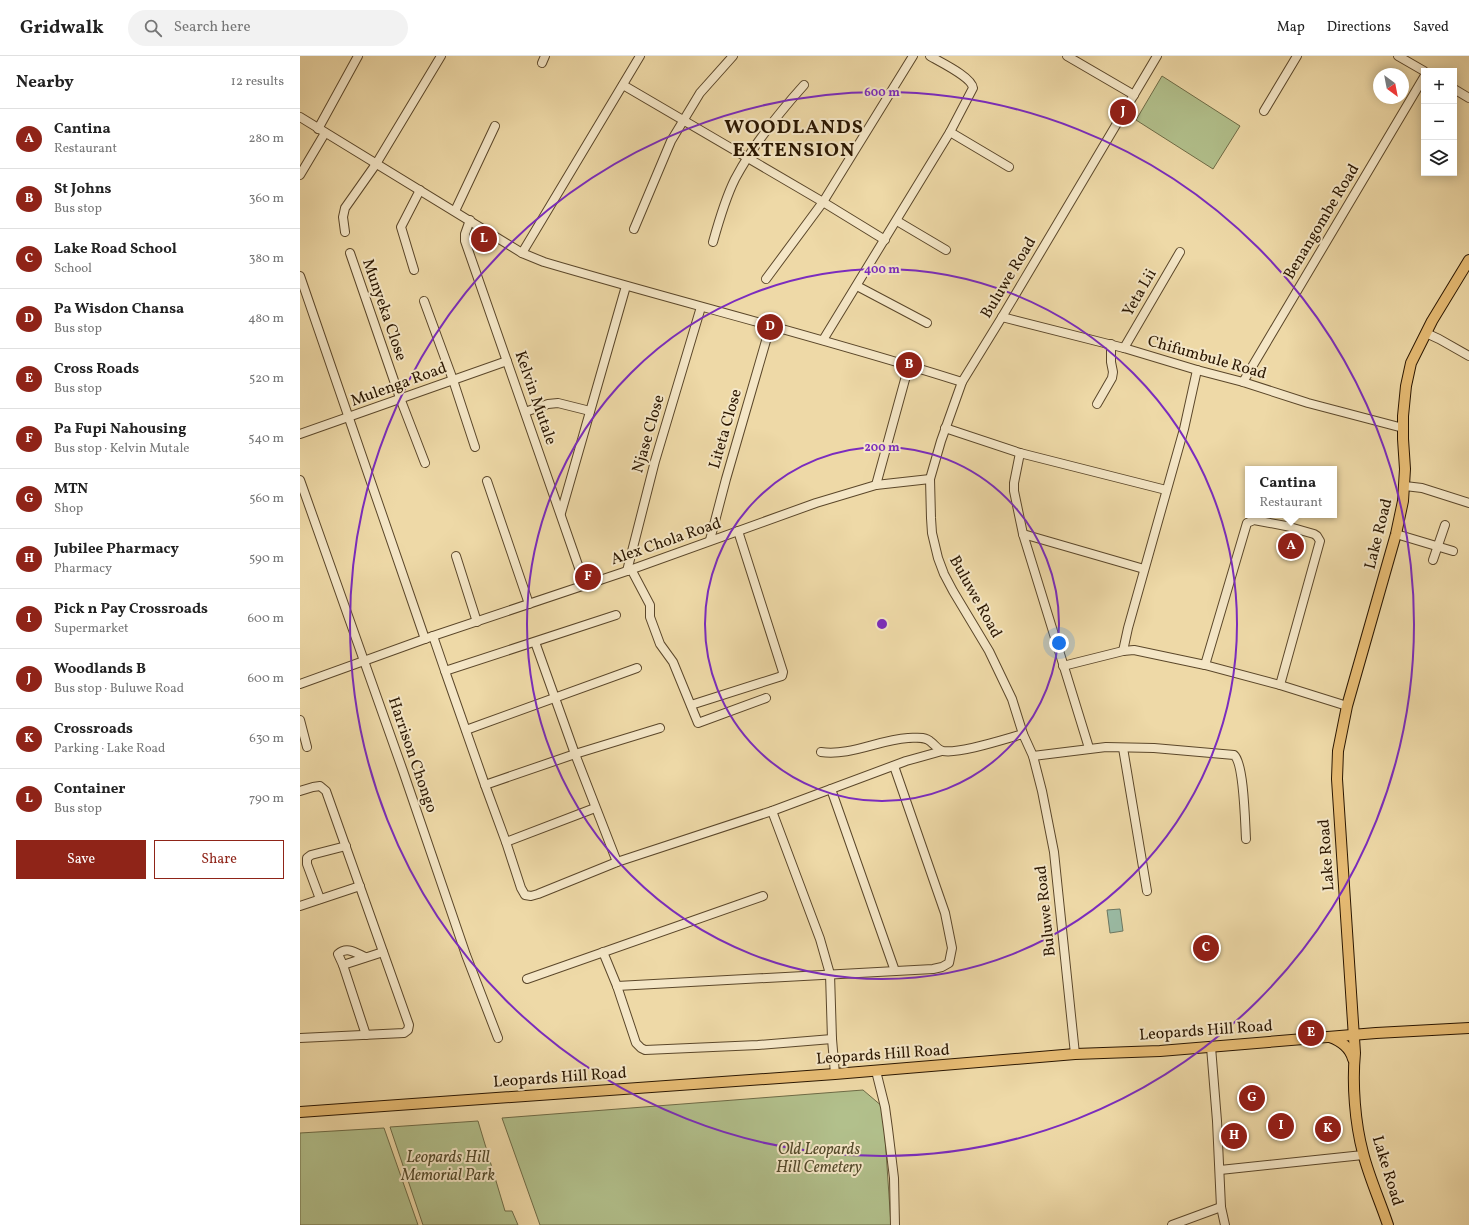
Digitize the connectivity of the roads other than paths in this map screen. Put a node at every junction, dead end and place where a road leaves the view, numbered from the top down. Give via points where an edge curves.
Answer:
1 (358, 56) edge
2 (441, 56) edge
3 (640, 56) edge
4 (733, 56) edge
5 (913, 56) edge
6 (930, 56) edge
7 (1067, 56) edge
8 (1157, 56) edge
9 (1297, 56) edge
10 (1398, 56) edge
11 (1421, 69) edge
12 (1421, 82) edge
13 (623, 85) junction
14 (804, 86) dead end
15 (1457, 91) edge
16 (1134, 95) junction
17 (1469, 98) edge
18 (1264, 111) dead end
19 (300, 117) edge
20 (684, 120) junction
21 (495, 126) dead end
22 (318, 129) junction
23 (950, 132) junction
24 (325, 133) junction
25 (749, 158) junction
26 (376, 164) junction
27 (1009, 168) dead end
28 (300, 175) edge
29 (420, 190) junction
30 (823, 202) junction
31 (455, 210) junction
32 (470, 220) junction
33 (897, 221) junction
34 (634, 229) dead end
35 (345, 232) dead end
36 (885, 240) junction
37 (713, 242) dead end
38 (946, 250) dead end
39 (1180, 252) dead end
40 (350, 253) dead end
41 (522, 253) junction
42 (1469, 260) edge
43 (414, 270) dead end
44 (300, 276) edge
45 (766, 279) dead end
46 (626, 286) junction
47 (857, 286) junction
48 (424, 300) dead end
49 (701, 307) junction
50 (1002, 317) junction
51 (927, 323) dead end
52 (770, 327) junction
53 (1426, 333) junction
54 (824, 340) junction
55 (1111, 344) junction
56 (1124, 348) junction
57 (1469, 356) edge
58 (507, 361) junction
59 (909, 365) junction
60 (1197, 370) junction
61 (453, 380) junction
62 (962, 382) junction
63 (1243, 382) junction
64 (400, 398) junction
65 (1097, 404) dead end
66 (590, 411) junction
67 (525, 412) junction
68 (350, 417) junction
69 (945, 428) junction
70 (1403, 428) junction
71 (300, 434) edge
72 (475, 447) dead end
73 (1020, 453) junction
74 (424, 463) dead end
75 (930, 479) junction
76 (300, 480) edge
77 (487, 481) dead end
78 (876, 485) junction
79 (1405, 486) junction
80 (1166, 490) junction
81 (303, 501) edge
82 (1469, 503) edge
83 (561, 513) junction
84 (1445, 525) dead end
85 (738, 531) junction
86 (1023, 534) junction
87 (1396, 534) junction
88 (710, 540) junction
89 (1438, 546) junction
90 (1452, 551) dead end
91 (456, 556) dead end
92 (1433, 560) dead end
93 (1144, 569) junction
94 (629, 570) junction
95 (585, 584) junction
96 (529, 604) junction
97 (616, 615) dead end
98 (477, 622) junction
99 (429, 637) junction
100 (536, 642) junction
101 (1123, 651) junction
102 (364, 660) junction
103 (1205, 665) junction
104 (1063, 666) junction
105 (637, 668) dead end
106 (445, 670) junction
107 (300, 684) edge
108 (1280, 685) junction
109 (556, 697) junction
110 (766, 698) dead end
111 (690, 705) junction
112 (1348, 706) junction
113 (300, 720) edge
114 (660, 728) dead end
115 (466, 730) junction
116 (1023, 734) junction
117 (307, 747) dead end
118 (1089, 748) junction
119 (1124, 748) junction
120 (942, 751) junction
121 (821, 752) dead end
122 (576, 754) junction
123 (1033, 756) junction
124 (894, 766) junction
125 (485, 785) junction
126 (832, 790) junction
127 (300, 791) edge
128 (596, 808) junction
129 (772, 811) junction
130 (1246, 838) dead end
131 (506, 842) junction
132 (346, 846) junction
133 (617, 862) junction
134 (360, 886) junction
135 (1147, 891) dead end
136 (763, 896) dead end
137 (320, 899) junction
138 (300, 906) edge
139 (383, 952) junction
140 (603, 952) junction
141 (366, 957) junction
142 (343, 965) junction
143 (895, 971) junction
144 (830, 974) junction
145 (527, 979) dead end
146 (617, 986) junction
147 (1352, 1013) junction
148 (1469, 1028) edge
149 (1376, 1033) junction
150 (366, 1035) junction
151 (1353, 1035) junction
152 (1330, 1037) junction
153 (300, 1038) edge
154 (498, 1038) dead end
155 (832, 1039) junction
156 (1211, 1046) junction
157 (1076, 1054) junction
158 (1354, 1058) junction
159 (876, 1071) junction
160 (835, 1074) junction
161 (300, 1112) edge
162 (1363, 1156) junction
163 (1220, 1170) junction
164 (1221, 1207) junction
165 (895, 1225) edge
166 (1172, 1225) edge
167 (1225, 1225) edge
168 (1388, 1225) edge

1 - 22 street
2 - 26 street
3 - 13 street
4 - 20 street via 704,88
5 - 30 street
6 - 23 street via 966,78 973,86
7 - 16 street
8 - 16 street, Buluwe Road
9 - 18 street
10 - 11 street
12 - 63 street, Benangombe Road
13 - 20 street
13 - 41 street
14 - 25 street via 766,131
15 - 17 street
16 - 50 street, Buluwe Road
19 - 22 street
20 - 25 street
20 - 34 street via 666,152
21 - 31 street
22 - 24 street
23 - 27 street
23 - 33 street
24 - 26 street
24 - 28 street
25 - 30 street
25 - 37 street via 733,184
26 - 29 street
26 - 35 street via 345,208
29 - 31 street
29 - 43 street via 401,227
30 - 36 street
30 - 45 street
31 - 32 street
32 - 41 street
32 - 58 street, Kelvin Mutale via 465,241
33 - 36 street
33 - 38 street
36 - 47 street
39 - 56 street, Yeta Lii
40 - 64 street, Munyeka Close
41 - 46 street
42 - 53 main road, Lake Road
44 - 68 street
46 - 49 street
46 - 66 street
47 - 51 street
47 - 54 street
48 - 61 street
49 - 52 street
49 - 94 street, Njase Close via 655,461
50 - 55 street, Chifumbule Road
50 - 62 street, Buluwe Road
52 - 54 street
52 - 88 street, Liteta Close
53 - 57 street
53 - 70 main road, Lake Road via 1410,369
54 - 59 street
55 - 56 street, Chifumbule Road
55 - 65 street via 1112,378
56 - 60 street, Chifumbule Road
58 - 61 street, Mulenga Road
58 - 67 street, Kelvin Mutale
59 - 62 street
59 - 78 street
60 - 63 street, Chifumbule Road
60 - 80 street via 1184,429
61 - 64 street, Mulenga Road
61 - 72 street
62 - 69 street, Buluwe Road
63 - 70 street, Chifumbule Road via 1308,403
64 - 68 street, Mulenga Road
64 - 74 street, Munyeka Close
66 - 67 street via 558,403
66 - 83 street
67 - 83 street, Kelvin Mutale
68 - 71 street, Mulenga Road
68 - 99 street via 398,558
69 - 73 street
69 - 75 street, Buluwe Road
70 - 79 main road, Lake Road
73 - 80 street
73 - 86 street via 1014,487
75 - 78 street, Alex Chola Road
75 - 116 street, Buluwe Road via 932,533 940,563 953,591 989,651 1012,700
76 - 81 street, Harrison Chongo
77 - 96 street
78 - 85 street, Alex Chola Road
79 - 82 street via 1422,488
79 - 87 main road, Lake Road
80 - 93 street
81 - 102 street, Harrison Chongo
83 - 95 street, Kelvin Mutale
84 - 89 street
85 - 88 street, Alex Chola Road
85 - 111 street via 783,672 782,676
86 - 93 street
86 - 104 street
87 - 89 street
87 - 112 main road, Lake Road
88 - 94 street, Alex Chola Road
89 - 90 street
89 - 92 street
91 - 98 street
93 - 101 street
94 - 95 street, Alex Chola Road
94 - 111 street via 650,605 650,617 660,644 673,662
95 - 96 street, Alex Chola Road
96 - 98 street, Alex Chola Road
97 - 100 street
98 - 99 street, Alex Chola Road
99 - 102 street, Alex Chola Road
99 - 106 street
100 - 106 street
100 - 109 street
101 - 103 street via 1134,650
101 - 104 street
102 - 107 street, Alex Chola Road
102 - 154 street, Harrison Chongo via 466,955
103 - 108 street
103 - 108 street via 1247,523 1254,520 1286,526 1314,534 1320,541
104 - 118 street
105 - 109 street
106 - 115 street
108 - 112 street
109 - 115 street
109 - 122 street
110 - 111 street via 698,723
112 - 147 main road, Lake Road via 1338,751 1337,779
113 - 117 street
114 - 122 street
115 - 125 street
116 - 120 street via 970,748
116 - 123 street, Buluwe Road
118 - 119 street
118 - 123 street
119 - 130 street via 1234,755 1239,763
119 - 135 street
120 - 121 street via 929,740 917,738 845,752
120 - 124 street
122 - 125 street
122 - 128 street
123 - 157 street, Buluwe Road via 1054,852
124 - 126 street
124 - 143 street via 945,912 952,948 949,963 942,967
125 - 131 street
126 - 129 street
126 - 143 street
127 - 132 street via 320,786 326,791
128 - 131 street
128 - 133 street
129 - 133 street
129 - 144 street via 820,939
131 - 133 street via 520,888 525,895 531,896
132 - 134 street
132 - 137 street via 307,858
134 - 137 street
134 - 139 street
136 - 140 street
137 - 138 street
139 - 141 street
139 - 150 street via 409,1025 408,1030 404,1033
140 - 145 street
140 - 146 street
141 - 142 street
141 - 142 street via 350,950 340,952 338,954
142 - 150 street
143 - 144 street
144 - 146 street
144 - 155 street
146 - 155 street via 636,1043 645,1050
147 - 149 main road via 1362,1029
147 - 151 main road, Lake Road
147 - 152 main road via 1342,1029
148 - 149 main road, Leopards Hill Road
149 - 151 main road, Leopards Hill Road
149 - 158 main road via 1364,1038 1357,1047
150 - 153 street
151 - 152 main road, Leopards Hill Road
151 - 158 main road, Lake Road
152 - 156 main road, Leopards Hill Road
152 - 158 main road via 1346,1046
155 - 160 street
156 - 157 main road, Leopards Hill Road
156 - 163 street
157 - 159 main road, Leopards Hill Road
158 - 162 main road, Lake Road via 1355,1101
159 - 160 main road, Leopards Hill Road
159 - 165 street via 888,1129 894,1178
160 - 161 main road, Leopards Hill Road
162 - 163 street
162 - 168 main road, Lake Road
163 - 164 street
164 - 166 street
164 - 167 street

